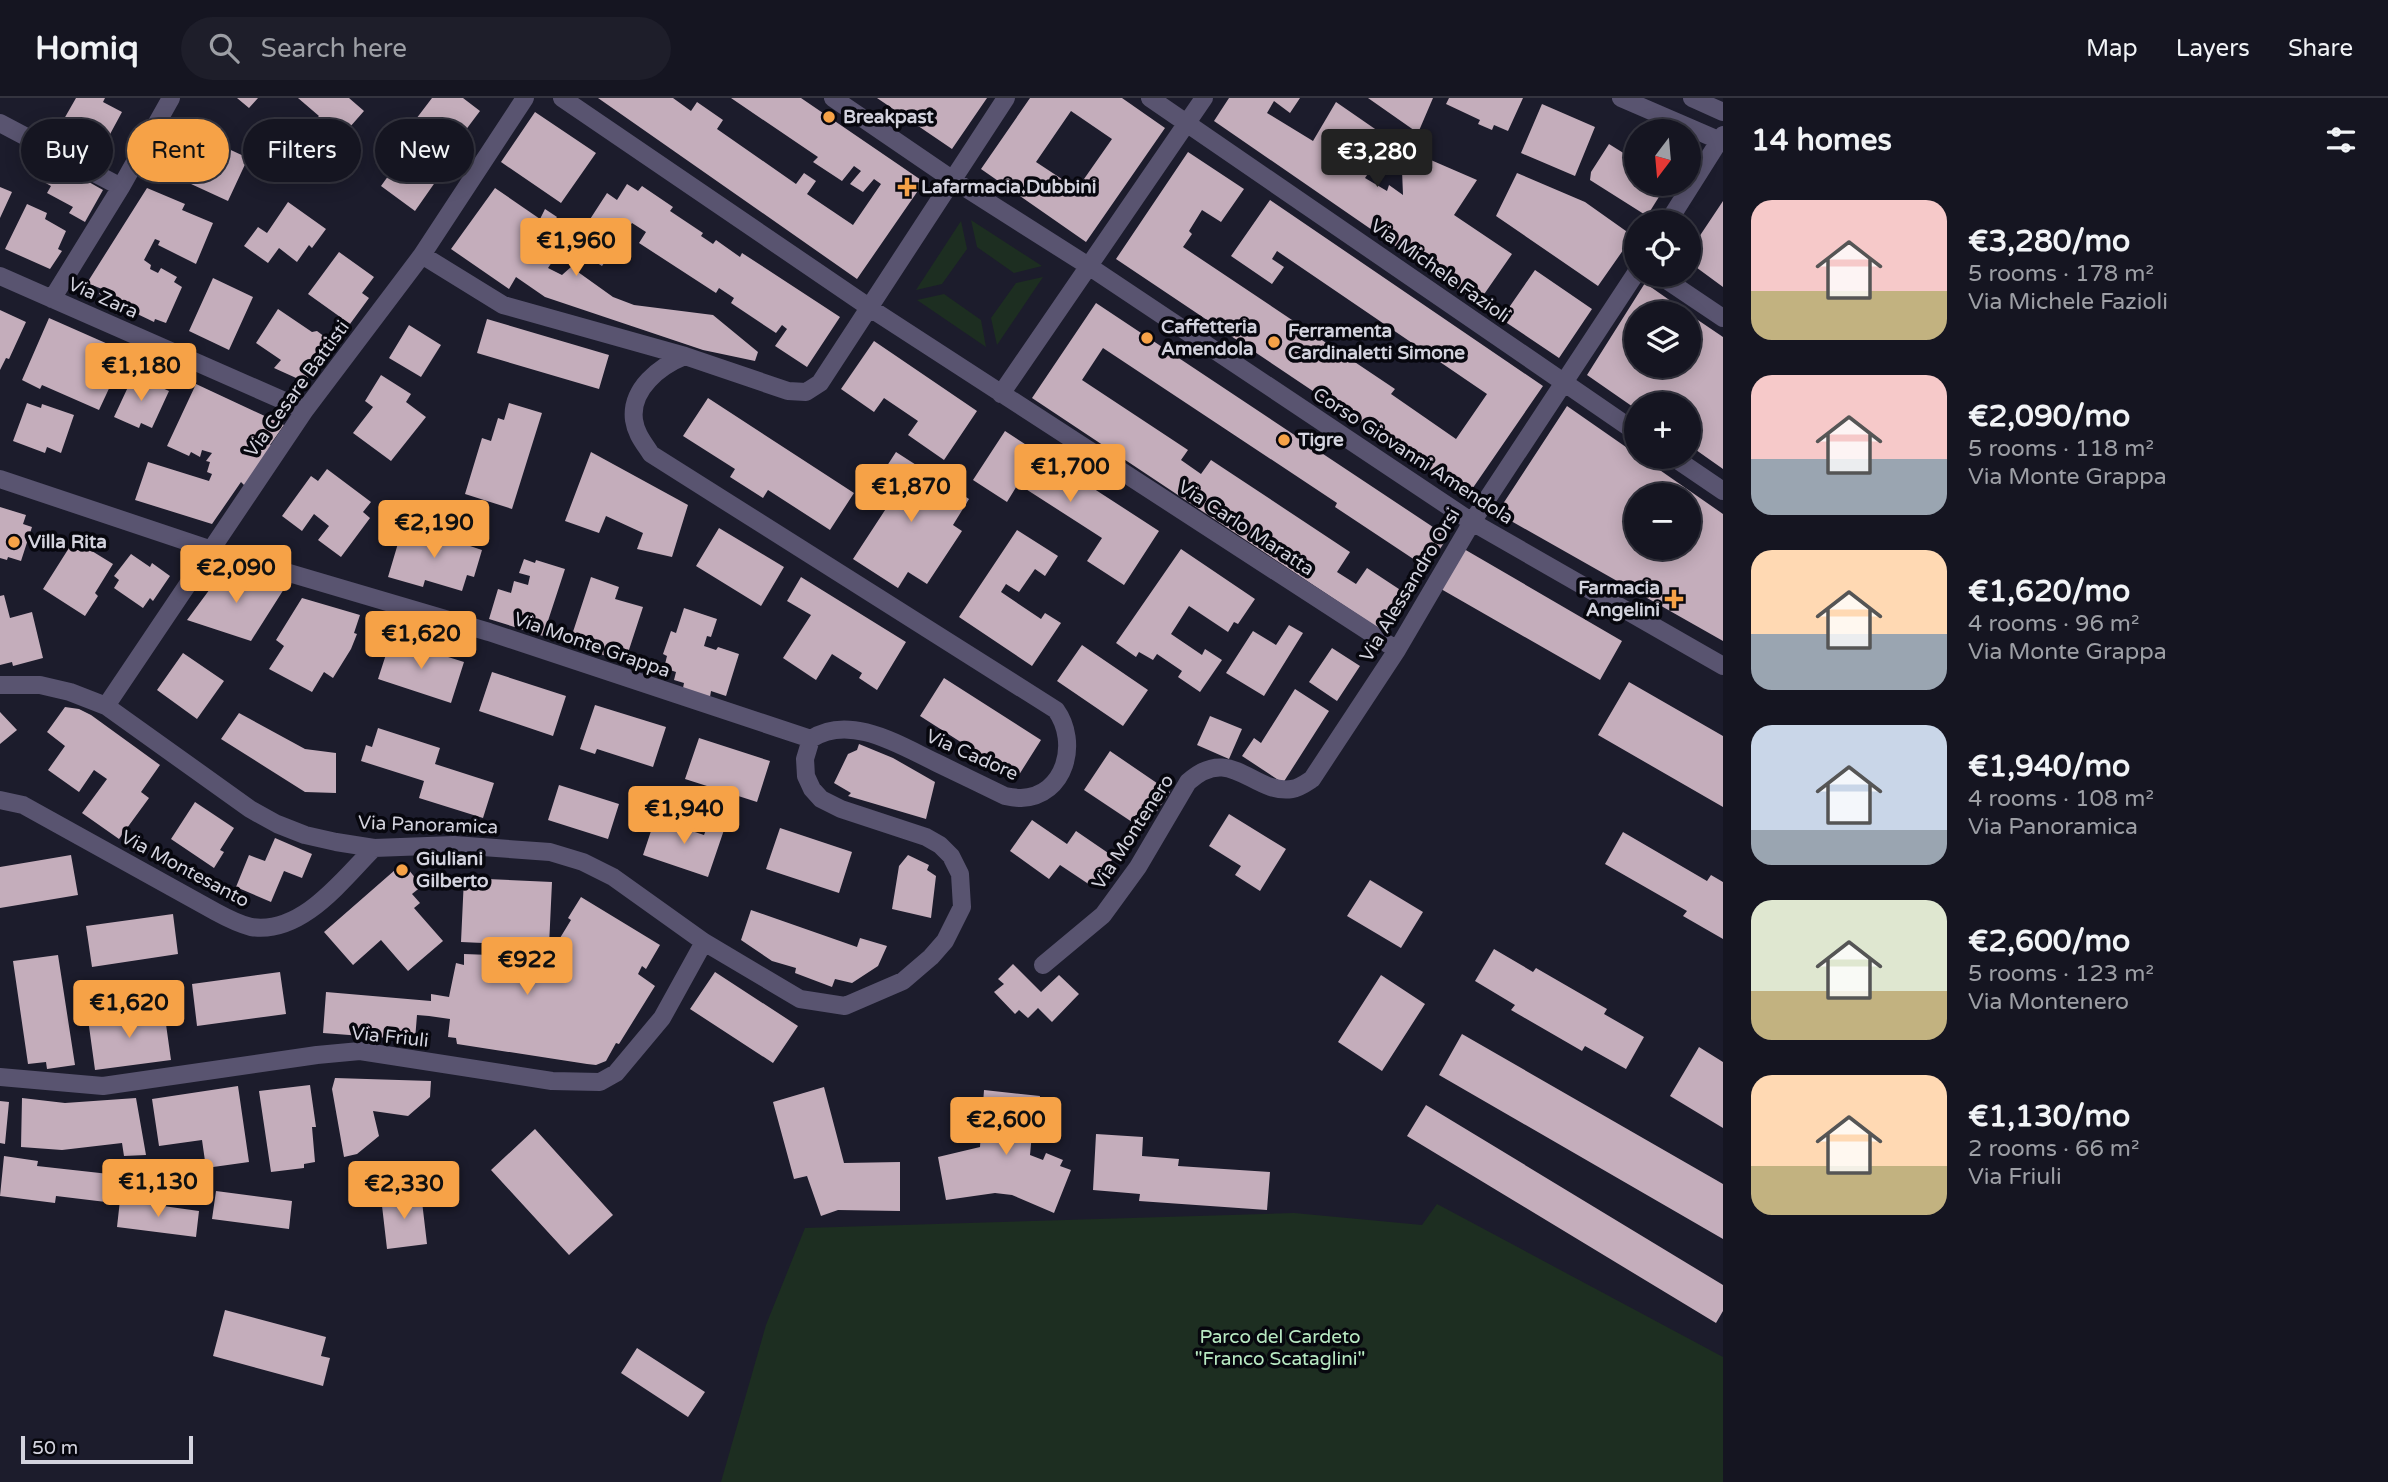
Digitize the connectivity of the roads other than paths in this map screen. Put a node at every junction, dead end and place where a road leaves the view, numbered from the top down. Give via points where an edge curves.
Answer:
1 (171, 98) edge
2 (525, 98) edge
3 (562, 98) edge
4 (833, 98) edge
5 (1006, 98) edge
6 (1150, 98) edge
7 (1204, 98) edge
8 (1621, 98) edge
9 (1692, 98) edge
10 (1723, 112) edge
11 (0, 123) edge
12 (1188, 123) junction
13 (1722, 139) edge
14 (953, 180) junction
15 (121, 187) junction
16 (1676, 210) edge
17 (422, 255) junction
18 (1090, 267) junction
19 (0, 276) edge
20 (1627, 287) edge
21 (1677, 287) edge
22 (52, 299) junction
23 (869, 307) junction
24 (1723, 318) edge
25 (685, 356) junction
26 (1564, 383) junction
27 (1001, 394) junction
28 (305, 410) junction
29 (1624, 424) edge
30 (1690, 469) edge
31 (0, 479) edge
32 (1723, 491) edge
33 (1472, 522) junction
34 (211, 550) junction
35 (1397, 650) junction
36 (1723, 666) edge
37 (0, 685) edge
38 (106, 705) junction
39 (811, 739) junction
40 (1311, 779) joint
41 (0, 800) edge
42 (374, 848) junction
43 (704, 942) junction
44 (1043, 965) dead end
45 (0, 1077) edge

1 - 15 street
2 - 17 street, Via Cesare Battisti
3 - 23 street
4 - 14 street
5 - 14 street
6 - 12 street, Via Michele Fazioli
7 - 12 street
8 - 13 street
9 - 10 street
11 - 15 street
12 - 18 street
12 - 26 street, Via Michele Fazioli
13 - 16 street
14 - 18 street, Corso Giovanni Amendola
14 - 23 street
15 - 22 street
17 - 25 street via 503,305
17 - 28 street, Via Cesare Battisti
18 - 27 street
18 - 33 street, Corso Giovanni Amendola
19 - 22 street, Via Zara
20 - 26 street, Via Alessandro Orsi
21 - 24 street
22 - 28 street, Via Zara
23 - 25 street via 820,383 806,392 788,391
23 - 27 street, Via Carlo Maratta
25 - 39 street, Via Cadore via 655,372 635,402 638,434 652,454 1056,710 1065,722 1069,741 1067,758 1052,785 1023,798 1005,796 868,733 836,729
26 - 29 street, Via Michele Fazioli
26 - 33 street, Via Alessandro Orsi
27 - 35 street, Via Carlo Maratta
28 - 34 street, Via Cesare Battisti
30 - 32 street
31 - 34 street, Via Monte Grappa
33 - 35 street, Via Alessandro Orsi
33 - 36 street, Corso Giovanni Amendola
34 - 38 street, Via Cesare Battisti
34 - 39 street, Via Monte Grappa via 489,632
35 - 40 street, Via Alessandro Orsi
37 - 38 street, Via Panoramica via 40,685
38 - 42 street, Via Panoramica via 277,824 335,842
39 - 43 street via 806,776 821,799 926,836 951,856 962,888 962,907 955,923 932,957 903,981 845,1006 800,999
40 - 44 street, Via Montenero via 1291,790 1227,768 1200,771 1188,782 1138,867 1103,915
41 - 42 street, Via Montesanto via 23,805 216,912 254,927 277,926 309,912
42 - 43 street, Via Panoramica via 454,845 550,852 613,877
43 - 45 street, Via Friuli via 662,1018 615,1073 600,1082 552,1081 360,1051 103,1086

